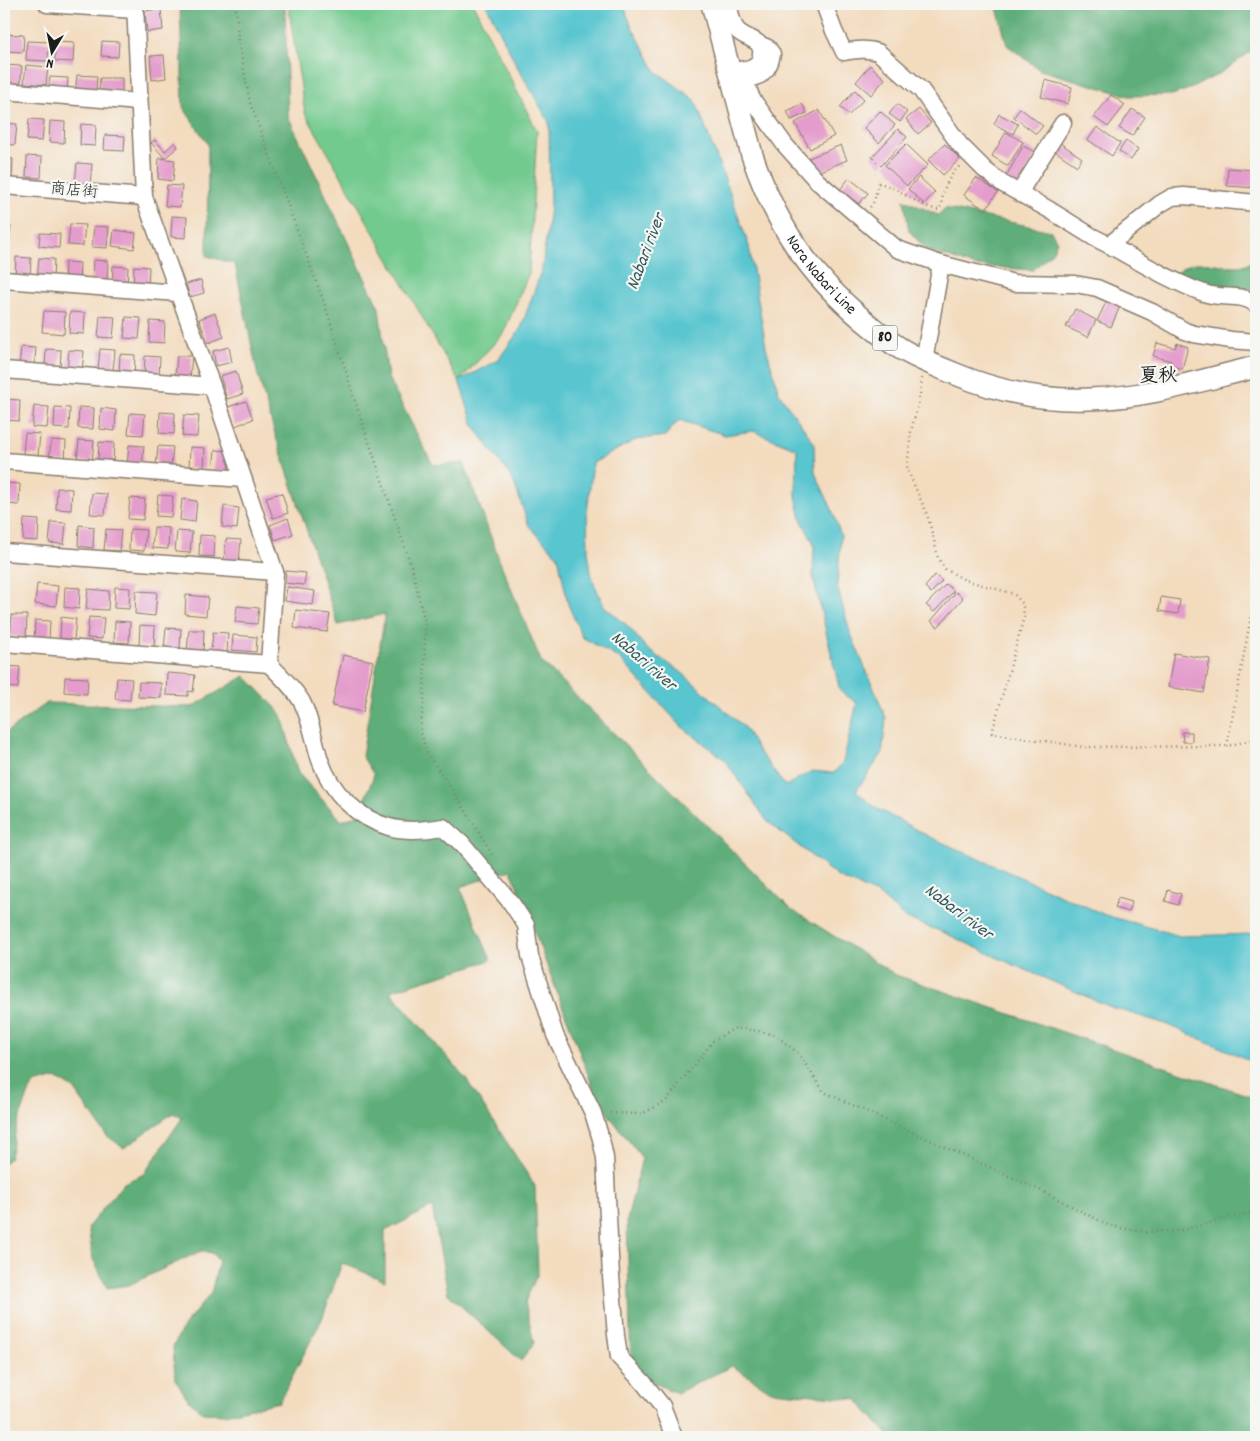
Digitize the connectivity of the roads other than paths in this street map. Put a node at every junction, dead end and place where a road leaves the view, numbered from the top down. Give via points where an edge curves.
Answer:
1 (47, 4) edge
2 (712, 4) edge
3 (729, 4) edge
4 (824, 4) edge
5 (135, 7) edge
6 (759, 44) junction
7 (730, 71) junction
8 (4, 91) edge
9 (138, 102) junction
10 (1063, 123) dead end
11 (4, 186) edge
12 (1021, 194) junction
13 (144, 197) junction
14 (1256, 203) edge
15 (1110, 245) junction
16 (941, 264) junction
17 (4, 280) edge
18 (178, 293) junction
19 (1256, 304) edge
20 (1256, 342) edge
21 (924, 361) junction
22 (1256, 367) edge
23 (4, 370) edge
24 (212, 386) junction
25 (4, 461) edge
26 (243, 479) junction
27 (4, 552) edge
28 (275, 572) junction
29 (4, 643) edge
30 (269, 664) junction
31 (674, 1437) edge

1 - 5 street
2 - 7 main road, Nara Nabari Line / 80
3 - 6 street via 732,21 738,31
4 - 12 street via 844,52 864,49 878,52 920,90 969,155 992,176
5 - 9 street
6 - 7 street via 762,56 758,64
6 - 16 street via 772,54 770,62 760,74 750,79 747,86 752,99 784,145 817,181 897,249
7 - 21 main road, Nara Nabari Line / 80 via 761,180 793,243 812,270 851,310 899,348
8 - 9 street
9 - 13 street
10 - 12 street
11 - 13 street, 商店街
12 - 15 street
13 - 18 street
14 - 15 street via 1172,197
15 - 19 street via 1205,294 1240,297
16 - 20 street via 1014,284 1075,284 1097,288 1152,312 1185,331
16 - 21 street
17 - 18 street
18 - 24 street
21 - 22 main road, Nara Nabari Line / 80 via 983,385 1008,391 1090,400 1126,397
23 - 24 street
24 - 26 street
25 - 26 street
26 - 28 street
27 - 28 street
28 - 30 street
29 - 30 street
30 - 31 street via 301,701 324,771 350,807 391,828 424,830 443,827 462,844 526,925 530,956 555,1035 593,1113 601,1139 619,1356 662,1406

